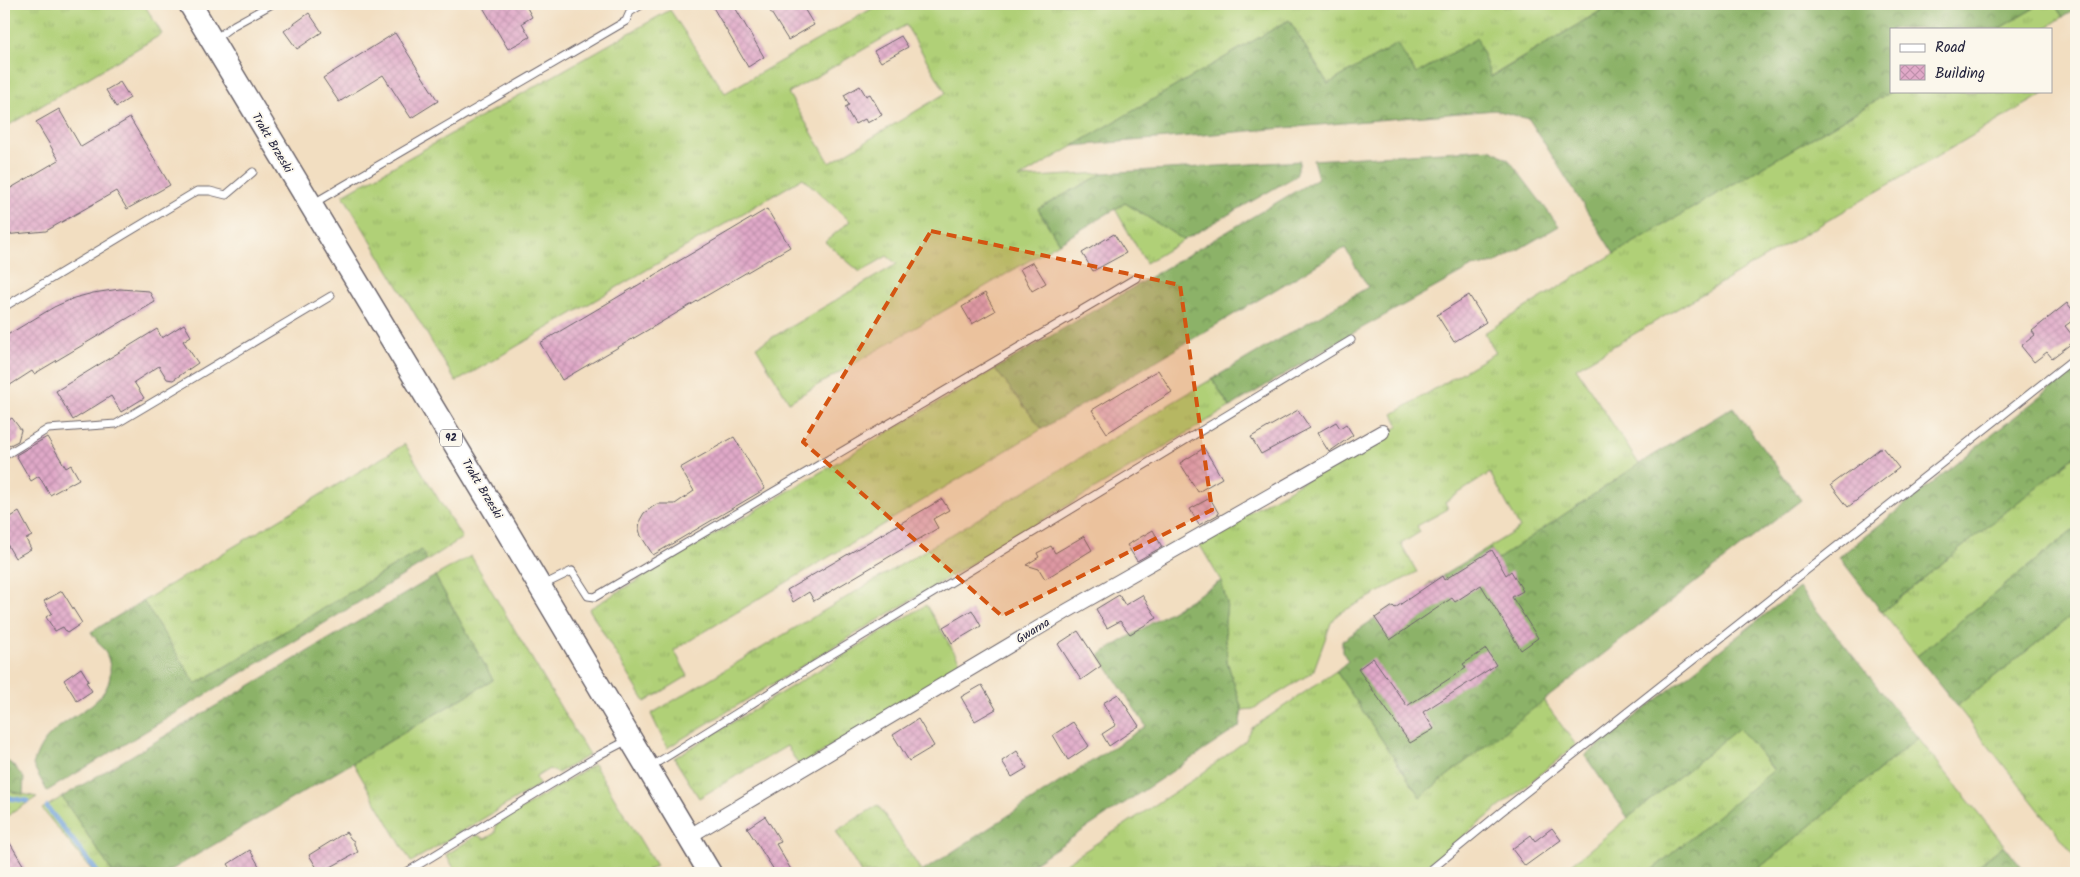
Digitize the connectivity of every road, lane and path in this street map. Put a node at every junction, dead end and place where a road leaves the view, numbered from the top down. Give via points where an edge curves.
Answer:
1 (190, 4) edge
2 (272, 4) edge
3 (643, 4) edge
4 (212, 41) junction
5 (252, 172) dead end
6 (310, 205) junction
7 (1136, 278) dead end
8 (331, 296) dead end
9 (4, 307) edge
10 (1351, 340) dead end
11 (2076, 357) edge
12 (1382, 432) dead end
13 (4, 456) edge
14 (540, 587) junction
15 (630, 739) junction
16 (647, 768) junction
17 (688, 837) junction
18 (405, 873) edge
19 (710, 873) edge
20 (1427, 873) edge

1 - 4 main road, Trakt Brzeski / 92
2 - 4 lane
3 - 6 lane via 630,12 626,21
4 - 6 main road, Trakt Brzeski / 92
5 - 9 lane via 226,195 197,191
6 - 14 main road, Trakt Brzeski / 92
7 - 14 lane via 595,597 588,596 572,571
8 - 13 lane via 116,424 48,429
10 - 16 lane
11 - 20 lane
12 - 17 street, Gwarna via 1067,611
14 - 15 main road, Trakt Brzeski / 92
15 - 16 main road, Trakt Brzeski / 92
15 - 18 lane
16 - 17 main road, Trakt Brzeski / 92
17 - 19 main road, Trakt Brzeski / 92

